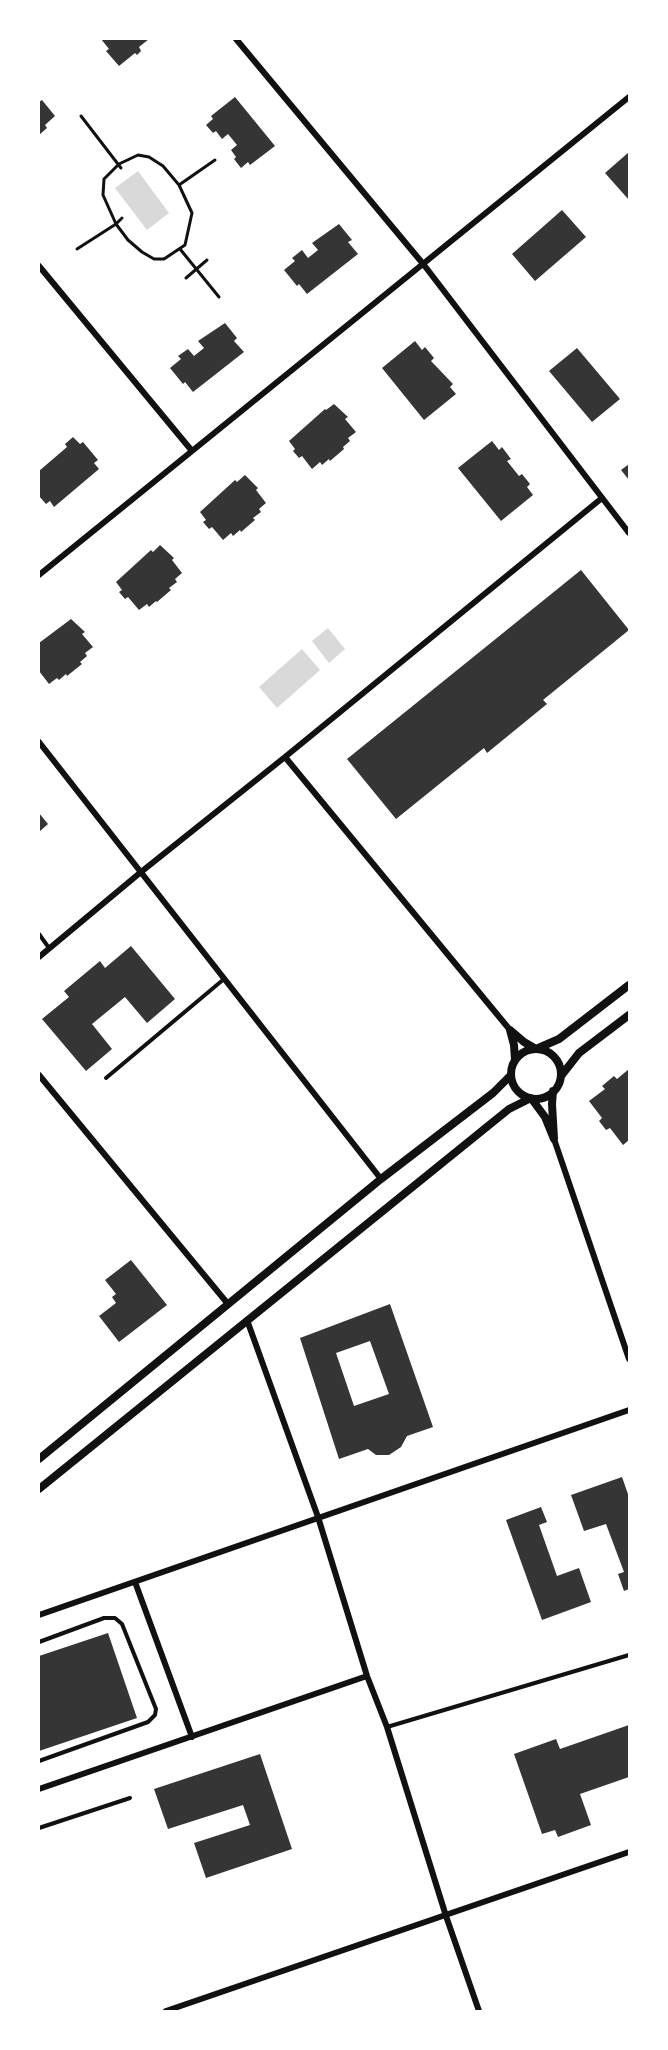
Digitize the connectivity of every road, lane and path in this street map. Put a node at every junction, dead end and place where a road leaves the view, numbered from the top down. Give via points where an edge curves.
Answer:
1 (236, 39) edge
2 (629, 96) edge
3 (81, 116) dead end
4 (215, 160) dead end
5 (119, 166) junction
6 (179, 185) junction
7 (122, 218) dead end
8 (116, 224) junction
9 (77, 249) dead end
10 (180, 249) junction
11 (207, 261) dead end
12 (424, 265) junction
13 (39, 266) edge
14 (196, 270) junction
15 (186, 278) dead end
16 (219, 297) dead end
17 (192, 451) junction
18 (602, 498) junction
19 (629, 533) edge
20 (39, 575) edge
21 (39, 742) edge
22 (285, 757) junction
23 (141, 872) junction
24 (39, 934) edge
25 (49, 948) junction
26 (39, 957) edge
27 (225, 979) junction
28 (629, 985) edge
29 (629, 1015) edge
30 (510, 1030) junction
31 (536, 1049) junction
32 (515, 1060) junction
33 (39, 1075) edge
34 (511, 1075) junction
35 (561, 1077) junction
36 (106, 1078) dead end
37 (553, 1091) junction
38 (531, 1098) junction
39 (554, 1139) junction
40 (381, 1179) junction
41 (228, 1304) junction
42 (247, 1320) junction
43 (629, 1359) edge
44 (629, 1410) edge
45 (39, 1459) edge
46 (39, 1489) edge
47 (318, 1517) junction
48 (135, 1582) junction
49 (39, 1615) edge
50 (39, 1642) edge
51 (629, 1655) edge
52 (367, 1676) junction
53 (387, 1727) junction
54 (192, 1737) junction
55 (39, 1761) edge
56 (39, 1789) edge
57 (130, 1798) dead end
58 (39, 1828) edge
59 (629, 1852) edge
60 (446, 1916) junction
61 (166, 2011) edge
62 (479, 2011) edge

1 - 12 street
2 - 12 street
3 - 5 path
4 - 6 path
5 - 6 path via 138,155 149,157
5 - 8 path via 104,178 102,185
6 - 10 path via 192,213 185,245
7 - 8 path
8 - 9 path
8 - 10 path via 128,240 154,259 164,259
10 - 14 path
11 - 14 path
12 - 17 street
12 - 18 street
13 - 17 street
14 - 15 path
14 - 16 path
17 - 20 street
18 - 19 street
18 - 22 street
21 - 23 street
22 - 23 street
22 - 30 street
23 - 25 street
23 - 27 street
24 - 25 lane
25 - 26 street
27 - 36 lane
27 - 40 street
28 - 31 street via 560,1039
29 - 35 street via 579,1053
30 - 31 street
30 - 32 street
31 - 32 street
31 - 35 street via 552,1054
32 - 34 street
33 - 41 street
34 - 38 street via 517,1090
34 - 40 street
35 - 37 street
37 - 38 street
37 - 39 street
38 - 39 street
38 - 42 street via 509,1109
39 - 43 street
40 - 41 street
41 - 45 street
42 - 46 street
42 - 47 street
44 - 47 street
47 - 48 street
47 - 52 street
48 - 49 street
48 - 54 street
50 - 55 lane via 104,1618 115,1618 122,1624 156,1709 148,1722
51 - 53 lane
52 - 53 street
52 - 54 street
53 - 60 street
54 - 56 street
57 - 58 lane
59 - 60 street
60 - 61 street
60 - 62 street

